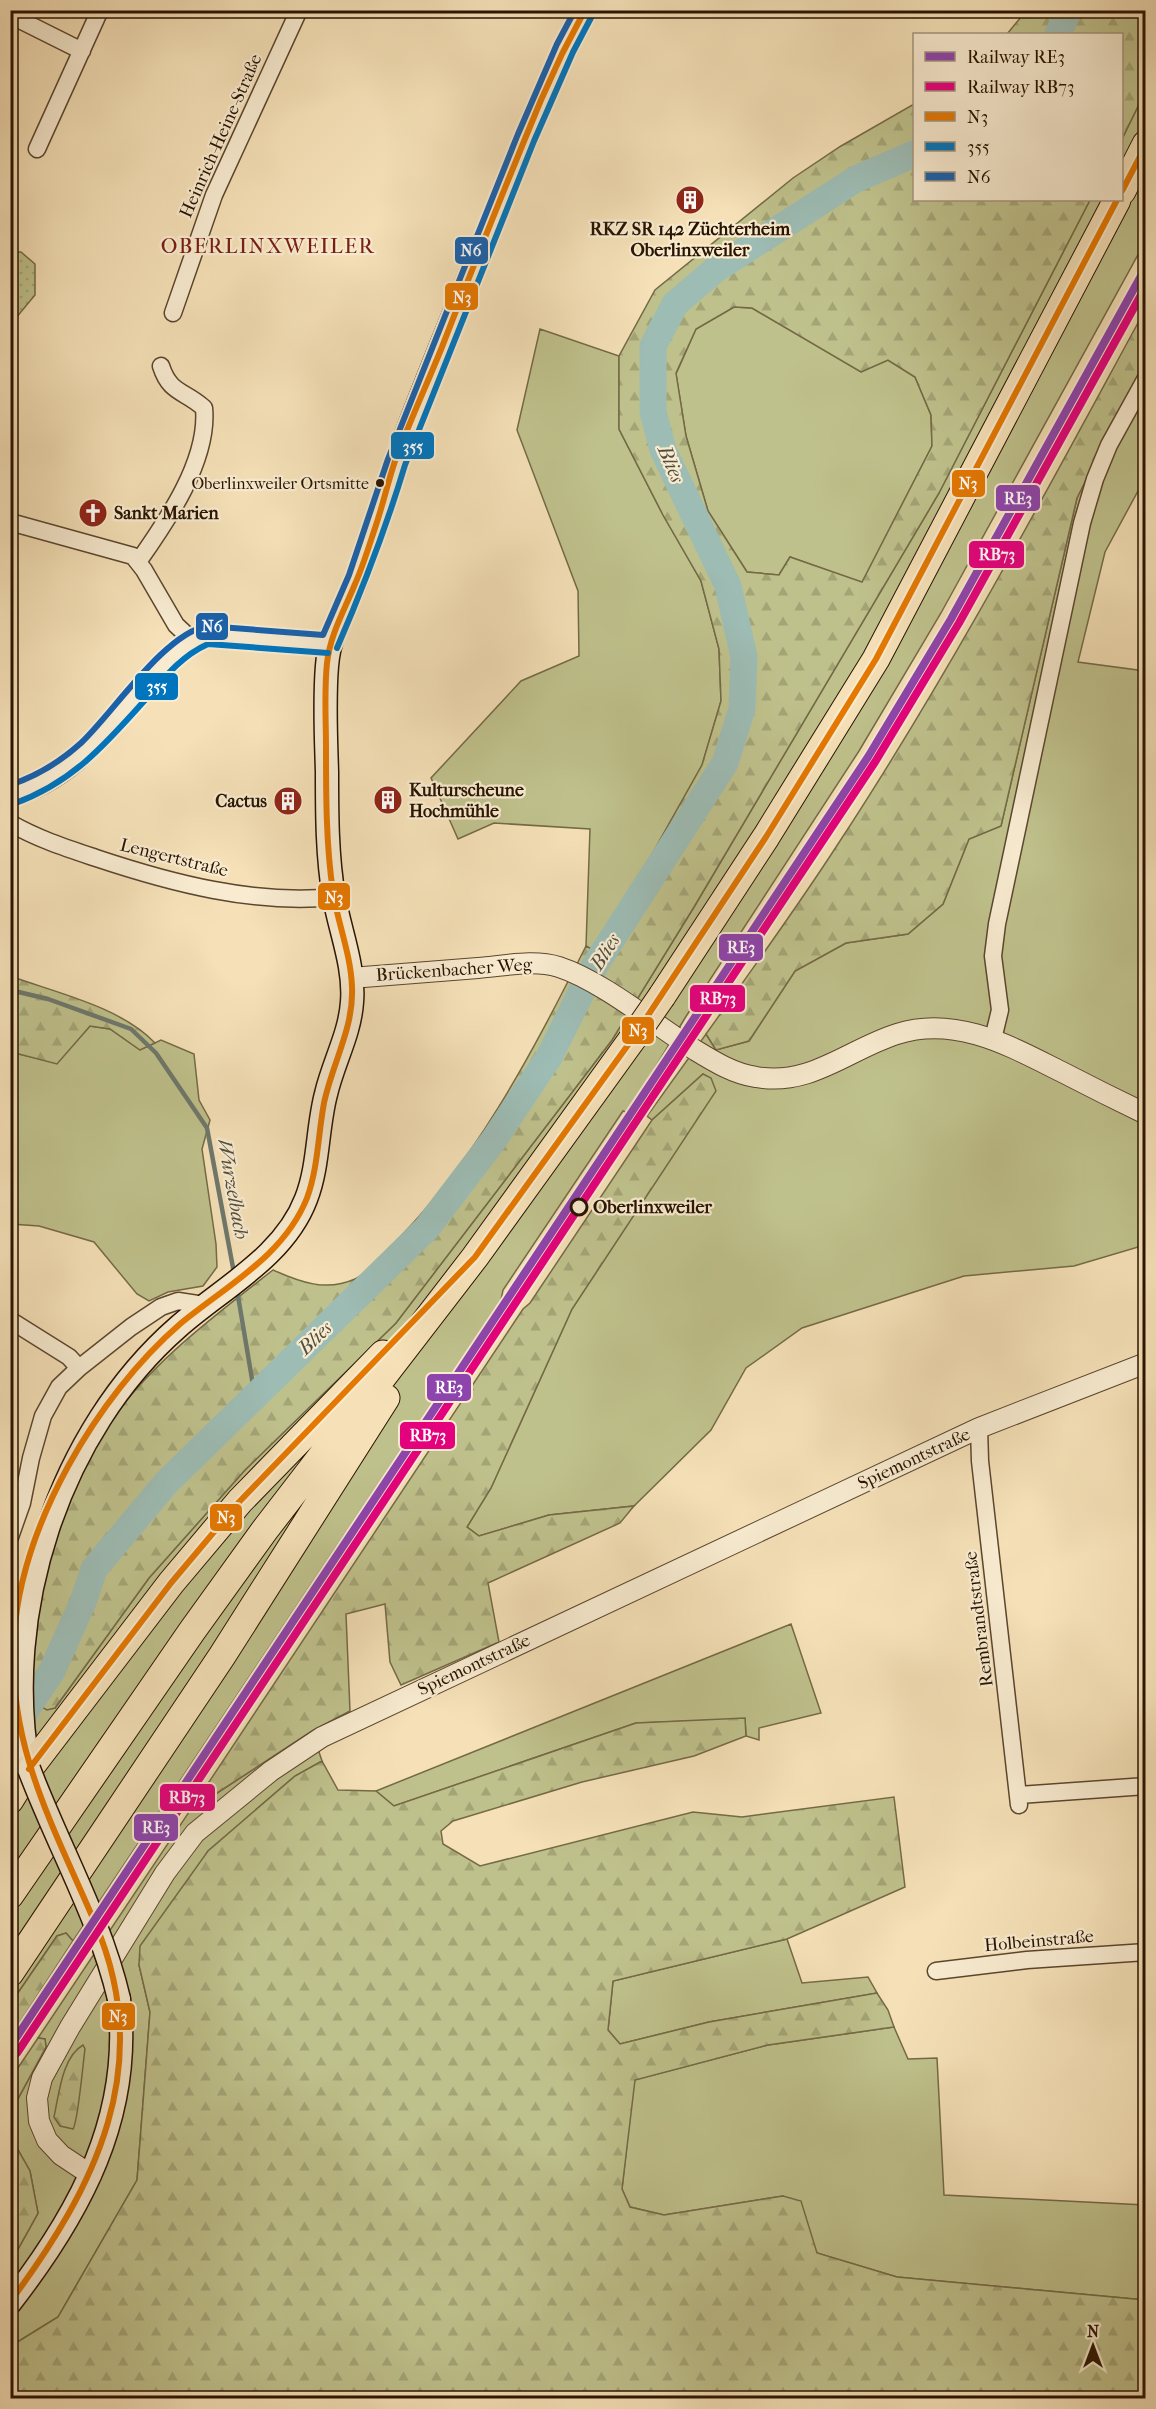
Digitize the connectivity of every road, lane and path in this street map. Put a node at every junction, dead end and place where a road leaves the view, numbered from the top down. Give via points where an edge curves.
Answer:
1 (100, 10) edge
2 (298, 10) edge
3 (582, 11) edge
4 (10, 15) edge
5 (82, 51) junction
6 (1146, 144) edge
7 (37, 149) dead end
8 (1123, 190) edge
9 (1116, 201) edge
10 (173, 313) dead end
11 (161, 366) dead end
12 (1146, 378) edge
13 (10, 522) edge
14 (138, 562) junction
15 (192, 640) junction
16 (329, 644) junction
17 (10, 795) edge
18 (10, 823) edge
19 (334, 897) junction
20 (351, 978) junction
21 (993, 1039) junction
22 (1146, 1114) edge
23 (475, 1257) junction
24 (213, 1298) junction
25 (10, 1320) edge
26 (1146, 1362) edge
27 (79, 1368) junction
28 (979, 1428) junction
29 (10, 1537) edge
30 (12, 1638) edge
31 (29, 1769) junction
32 (1146, 1786) edge
33 (10, 1800) edge
34 (74, 1878) junction
35 (10, 1895) edge
36 (1146, 1952) edge
37 (936, 1971) dead end
38 (10, 1973) edge
39 (91, 2175) junction
40 (10, 2303) edge

1 - 5 street
2 - 10 street, Heinrich-Heine-Straße via 213,195
3 - 16 main road via 459,304
4 - 5 street
5 - 7 street
6 - 8 highway
9 - 23 highway, bridge via 876,660 662,996
11 - 14 street via 172,388 204,408 205,422 201,445 180,497
12 - 21 street via 1109,445 1082,523 997,924 993,956 1000,1010
13 - 14 street via 124,552
14 - 15 street via 176,625
15 - 16 main road via 206,634
15 - 17 main road via 182,646 89,750 43,782
16 - 19 main road via 328,850
18 - 19 street, Lengertstraße via 35,837 125,867 225,892 289,900
19 - 20 main road
20 - 21 street, Brückenbacher Weg via 540,963 573,973 603,990 712,1061 754,1077 777,1080 805,1074 897,1034 945,1029
20 - 24 main road via 350,1016 325,1098 306,1200 282,1238 257,1264
21 - 22 street, Brückenbacher Weg
23 - 31 highway via 248,1493 171,1583
23 - 34 highway via 222,1656
23 - 35 highway via 264,1531
24 - 27 street via 178,1301 161,1307
24 - 30 main road via 177,1328 119,1387 96,1417 54,1494 34,1545
25 - 27 street via 69,1357
26 - 28 street, Spiemontstraße
27 - 29 street via 59,1387 43,1416
28 - 32 street, Rembrandtstraße via 1019,1800
28 - 39 street, Spiemontstraße via 322,1737 236,1797 195,1833 165,1873 42,2078 37,2098 39,2121 47,2140 61,2155
30 - 31 main road via 14,1694
31 - 33 highway
31 - 34 main road, bridge
34 - 38 highway
34 - 39 main road, bridge via 103,1941 119,1999 118,2084 107,2135
36 - 37 street, Holbeinstraße
39 - 40 main road via 33,2274

